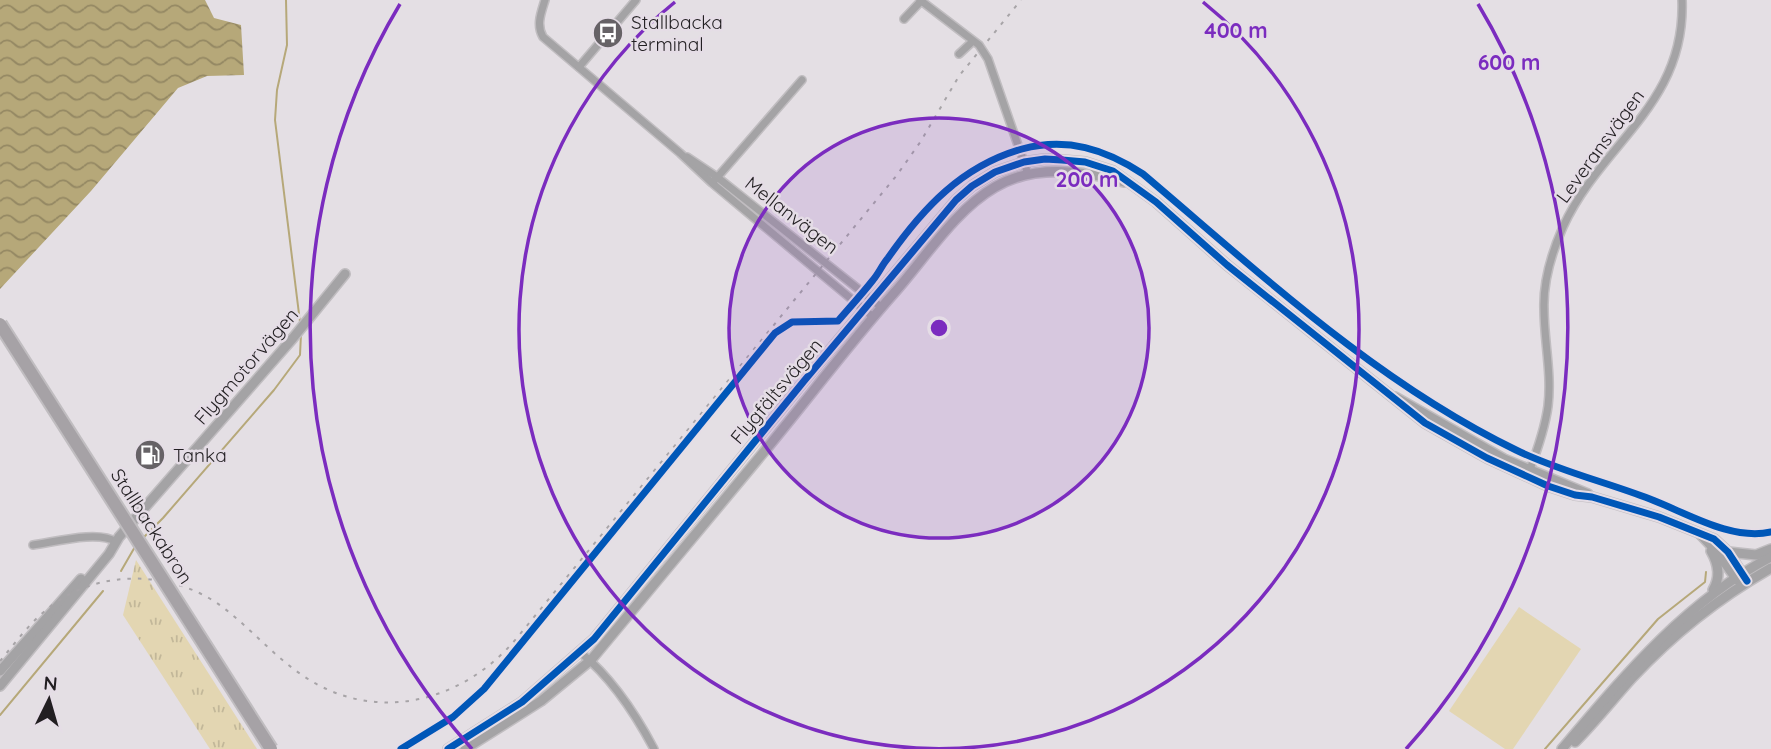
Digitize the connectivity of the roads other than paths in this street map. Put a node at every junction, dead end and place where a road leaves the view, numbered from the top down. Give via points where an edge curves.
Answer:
1 (545, 0) edge
2 (636, 0) edge
3 (1682, 0) edge
4 (920, 1) edge
5 (904, 19) dead end
6 (972, 41) junction
7 (959, 54) dead end
8 (579, 67) junction
9 (802, 80) dead end
10 (1024, 162) junction
11 (1028, 174) junction
12 (715, 180) junction
13 (1129, 184) junction
14 (345, 274) dead end
15 (873, 300) junction
16 (881, 307) junction
17 (864, 309) junction
18 (873, 317) junction
19 (0, 324) edge
20 (1529, 473) junction
21 (1702, 536) junction
22 (116, 542) junction
23 (33, 545) dead end
24 (1771, 550) edge
25 (1728, 552) junction
26 (1771, 556) edge
27 (1771, 568) edge
28 (1741, 579) junction
29 (1709, 596) junction
30 (580, 652) junction
31 (591, 660) junction
32 (0, 671) edge
33 (0, 686) edge
34 (271, 749) edge
35 (448, 749) edge
36 (464, 749) edge
37 (654, 749) edge
38 (1562, 749) edge
39 (1568, 749) edge

1 - 8 street, Mellanvägen via 540,32
2 - 8 street
3 - 20 street, Leveransvägen via 1683,19 1672,69 1571,211 1555,249 1544,293 1548,405
4 - 5 street
4 - 6 street
6 - 7 street
6 - 10 street via 992,68
8 - 12 street, Mellanvägen
9 - 12 street
10 - 11 street
10 - 13 street, Flygfältsvägen via 1085,162 1113,171
10 - 15 street, Flygfältsvägen via 995,172 956,200
11 - 13 street, Flygfältsvägen via 1086,173
11 - 16 street, Flygfältsvägen via 973,201
12 - 15 street, Mellanvägen
12 - 17 street, Mellanvägen
13 - 20 street, Flygfältsvägen via 1424,423 1487,458
14 - 22 street, Flygmotorvägen
15 - 16 street, Mellanvägen
15 - 17 street, Flygfältsvägen
16 - 18 street, Flygfältsvägen
17 - 18 street, Mellanvägen
17 - 30 street, Flygfältsvägen
18 - 31 street, Flygfältsvägen
19 - 34 highway, Stallbackabron, bridge
20 - 21 street, Flygfältsvägen via 1575,495 1659,517
21 - 25 street, Flygfältsvägen via 1714,539
21 - 28 street, Flygfältsvägen
21 - 29 street via 1718,569 1717,585
22 - 23 street via 99,536
22 - 32 street, Flygmotorvägen
22 - 33 street, Flygmotorvägen
24 - 25 street via 1756,555
25 - 28 street, Flygfältsvägen
26 - 28 street
27 - 28 street
28 - 29 street
28 - 39 street via 1634,677
29 - 38 street via 1661,637
30 - 31 street
30 - 35 street, Flygfältsvägen via 522,702
31 - 36 street, Flygfältsvägen via 541,701
31 - 37 street via 639,721

